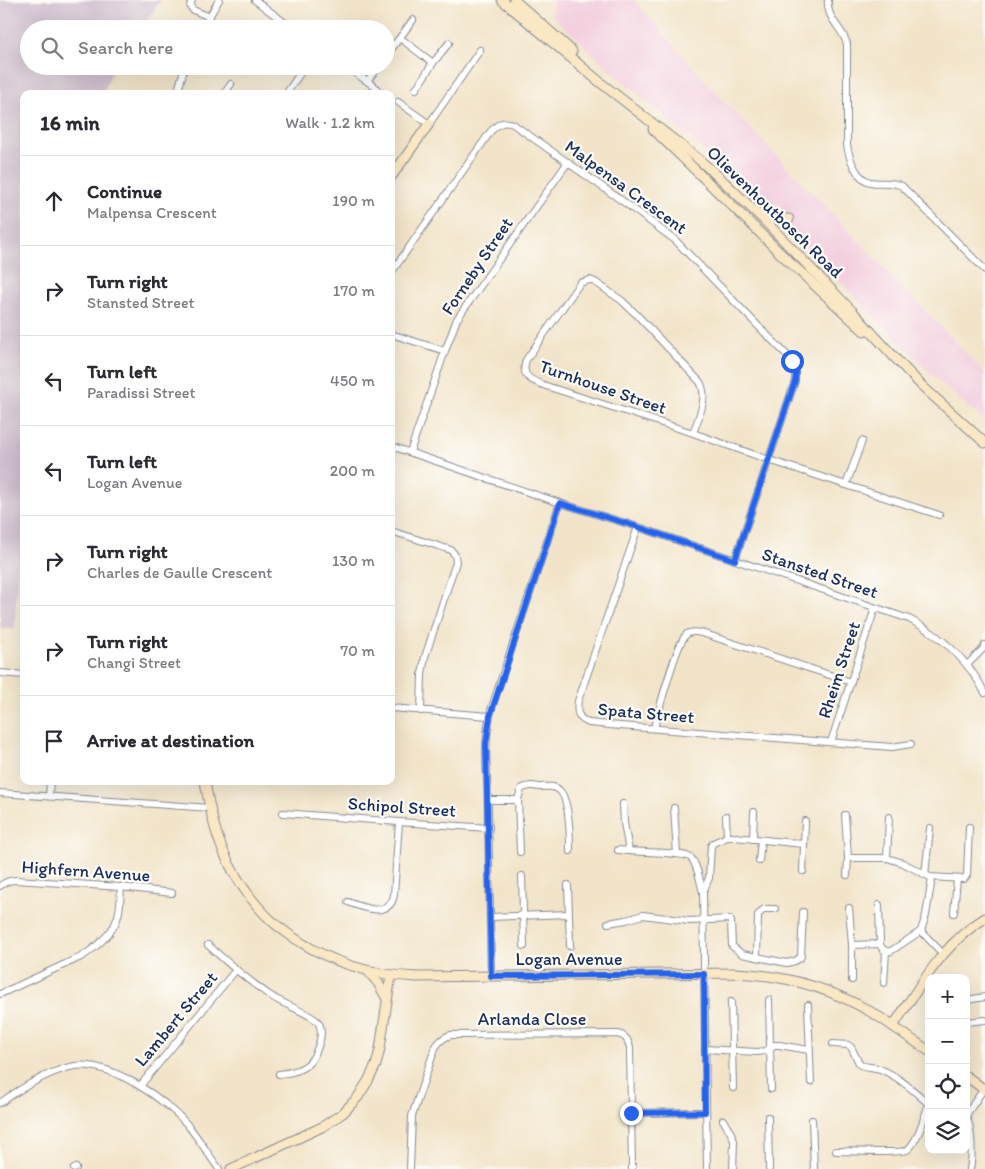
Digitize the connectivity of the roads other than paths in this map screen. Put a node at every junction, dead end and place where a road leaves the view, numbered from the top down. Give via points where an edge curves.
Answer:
1 (192, 0) edge
2 (219, 0) edge
3 (255, 0) edge
4 (502, 0) edge
5 (828, 0) edge
6 (516, 3) edge
7 (210, 18) joint
8 (279, 20) edge
9 (413, 20) dead end
10 (400, 38) junction
11 (449, 43) dead end
12 (395, 44) edge
13 (480, 50) dead end
14 (433, 63) junction
15 (182, 75) edge
16 (299, 75) edge
17 (358, 75) edge
18 (372, 75) edge
19 (367, 81) junction
20 (231, 84) dead end
21 (178, 87) dead end
22 (416, 89) dead end
23 (227, 90) edge
24 (289, 90) edge
25 (377, 90) edge
26 (622, 98) junction
27 (398, 102) dead end
28 (430, 124) junction
29 (568, 162) junction
30 (395, 172) edge
31 (720, 178) junction
32 (789, 219) dead end
33 (775, 232) junction
34 (395, 267) edge
35 (985, 270) edge
36 (844, 314) junction
37 (395, 335) edge
38 (445, 351) junction
39 (896, 359) junction
40 (693, 433) junction
41 (862, 441) dead end
42 (985, 443) edge
43 (395, 447) edge
44 (410, 452) junction
45 (769, 460) junction
46 (846, 485) junction
47 (560, 503) junction
48 (939, 515) dead end
49 (638, 527) junction
50 (395, 532) edge
51 (735, 560) junction
52 (875, 608) junction
53 (985, 645) edge
54 (967, 664) junction
55 (0, 673) edge
56 (20, 675) edge
57 (851, 682) junction
58 (985, 693) edge
59 (395, 708) edge
60 (421, 711) junction
61 (490, 716) junction
62 (654, 728) junction
63 (831, 742) junction
64 (911, 744) dead end
65 (50, 785) edge
66 (206, 785) edge
67 (0, 793) edge
68 (49, 796) junction
69 (488, 800) junction
70 (518, 800) junction
71 (623, 804) dead end
72 (210, 808) junction
73 (674, 808) dead end
74 (754, 812) dead end
75 (282, 814) dead end
76 (845, 815) dead end
77 (726, 816) dead end
78 (889, 817) dead end
79 (805, 821) dead end
80 (399, 822) junction
81 (969, 827) dead end
82 (489, 828) junction
83 (930, 828) dead end
84 (727, 837) junction
85 (752, 839) junction
86 (761, 840) junction
87 (804, 844) junction
88 (618, 850) dead end
89 (570, 851) dead end
90 (629, 851) junction
91 (520, 852) dead end
92 (677, 854) junction
93 (848, 858) junction
94 (887, 858) junction
95 (759, 861) dead end
96 (803, 871) dead end
97 (848, 875) dead end
98 (522, 876) dead end
99 (929, 876) junction
100 (957, 879) junction
101 (568, 885) dead end
102 (0, 886) edge
103 (121, 887) junction
104 (703, 892) junction
105 (172, 893) dead end
106 (348, 902) dead end
107 (879, 904) dead end
108 (849, 908) dead end
109 (775, 909) dead end
110 (803, 912) dead end
111 (954, 913) dead end
112 (569, 914) junction
113 (523, 915) junction
114 (490, 917) junction
115 (985, 918) edge
116 (702, 920) junction
117 (608, 923) dead end
118 (921, 931) junction
119 (852, 944) junction
120 (880, 944) junction
121 (208, 945) dead end
122 (524, 946) dead end
123 (570, 946) dead end
124 (886, 951) junction
125 (943, 954) junction
126 (758, 958) junction
127 (368, 970) junction
128 (235, 971) junction
129 (704, 974) junction
130 (391, 975) junction
131 (491, 976) junction
132 (852, 980) dead end
133 (884, 983) dead end
134 (0, 994) edge
135 (985, 997) edge
136 (387, 999) junction
137 (970, 999) edge
138 (769, 1000) dead end
139 (731, 1002) dead end
140 (808, 1005) dead end
141 (985, 1020) edge
142 (970, 1022) edge
143 (893, 1026) junction
144 (833, 1044) dead end
145 (770, 1048) junction
146 (925, 1048) edge
147 (704, 1049) junction
148 (732, 1050) junction
149 (810, 1050) junction
150 (278, 1074) dead end
151 (970, 1079) edge
152 (810, 1082) dead end
153 (140, 1086) junction
154 (733, 1088) dead end
155 (985, 1088) edge
156 (772, 1089) dead end
157 (925, 1101) edge
158 (0, 1103) edge
159 (927, 1109) edge
160 (970, 1109) edge
161 (705, 1112) junction
162 (631, 1113) junction
163 (768, 1117) dead end
164 (723, 1120) dead end
165 (812, 1120) dead end
166 (970, 1141) edge
167 (836, 1151) dead end
168 (219, 1169) edge
169 (231, 1169) edge
170 (410, 1169) edge
171 (632, 1169) edge
172 (706, 1169) edge
173 (733, 1169) edge
174 (769, 1169) edge
175 (814, 1169) edge
176 (970, 1169) edge

1 - 7 street via 190,6 193,10
2 - 7 street
3 - 8 street
4 - 6 street, Olievenhoutbosch Road
5 - 35 street via 828,12 847,44 847,145 854,166 868,181 902,186
6 - 26 street, Olievenhoutbosch Road via 600,83
9 - 10 street
10 - 12 street
10 - 14 street
11 - 14 street
13 - 28 street
14 - 22 street
15 - 21 street
16 - 24 street
17 - 19 street
18 - 19 street
19 - 25 street
20 - 23 street
26 - 31 street, Olievenhoutbosch Road
26 - 36 street, Olievenhoutbosch Road
27 - 28 street
28 - 30 street
29 - 34 street, Malpensa Crescent via 513,124 500,123 491,131
29 - 38 street, Forneby Street via 463,309
29 - 45 street, Malpensa Crescent via 669,235 792,361 795,381
31 - 32 street via 765,216
31 - 33 street, Olievenhoutbosch Road
33 - 36 street via 774,238
33 - 39 street, Olievenhoutbosch Road
36 - 39 street, Olievenhoutbosch Road
37 - 38 street
38 - 44 street, Forneby Street
39 - 42 street, Olievenhoutbosch Road
40 - 40 street, Turnhouse Street via 704,396 700,382 621,300 596,282 580,283 526,360 526,374 530,380
40 - 45 street, Turnhouse Street
41 - 46 street
43 - 44 street, Stansted Street
44 - 47 street, Stansted Street
45 - 46 street, Turnhouse Street
45 - 51 street, Malpensa Crescent
46 - 48 street, Turnhouse Street
47 - 49 street, Stansted Street
47 - 61 street
49 - 51 street, Stansted Street
49 - 62 street, Spata Street via 577,708 580,718 588,723
50 - 60 street via 451,550 456,558 425,657
51 - 52 street, Stansted Street
52 - 54 street, Stansted Street via 909,619 930,631
52 - 57 street, Rheim Street
53 - 54 street
54 - 58 street, Stansted Street
55 - 56 street
57 - 62 street via 691,632 679,645
57 - 63 street, Rheim Street
59 - 60 street
60 - 61 street
61 - 69 street via 486,744
62 - 63 street, Spata Street
63 - 64 street, Spata Street via 892,747
65 - 68 street
66 - 72 street, Logan Avenue
67 - 68 street
68 - 72 street
69 - 70 street
69 - 82 street
70 - 89 street via 521,790 527,786 559,790 564,795 569,818
70 - 91 street
71 - 90 street
72 - 127 street, Logan Avenue via 228,862 260,909 278,926 312,948
73 - 92 street
74 - 85 street
75 - 80 street, Schipol Street
76 - 93 street
77 - 84 street
78 - 94 street
79 - 87 street
80 - 82 street, Schipol Street
80 - 106 street via 391,904 378,910
81 - 100 street via 968,875
82 - 114 street
83 - 99 street
84 - 85 street
84 - 104 street via 711,846 709,878
85 - 86 street
86 - 87 street
86 - 95 street
87 - 96 street
88 - 90 street
90 - 92 street
92 - 104 street via 692,858
93 - 94 street
93 - 97 street
94 - 99 street
98 - 113 street
99 - 100 street
99 - 118 street via 926,915
100 - 111 street
101 - 112 street
102 - 103 street, Highfern Avenue via 16,880
103 - 105 street, Highfern Avenue
103 - 134 street via 118,918 94,949
104 - 116 street
107 - 120 street
108 - 119 street
109 - 126 street via 764,909 758,915
110 - 126 street via 800,958 791,963
112 - 113 street
112 - 123 street
113 - 114 street
113 - 122 street
114 - 131 street
115 - 125 street via 964,932
116 - 117 street via 643,915
116 - 126 street via 730,919 732,946 740,953
116 - 129 street
118 - 124 street via 892,952
118 - 125 street
119 - 120 street
119 - 132 street
120 - 124 street
121 - 128 street
124 - 133 street
125 - 143 street
127 - 130 street, Logan Avenue
127 - 136 street
128 - 150 street via 272,997 319,1023 321,1035 311,1062 298,1071
128 - 153 street, Lambert Street
129 - 131 street, Logan Avenue
129 - 143 street, Logan Avenue via 758,975 803,983 849,1000
129 - 147 street
130 - 131 street, Logan Avenue
130 - 136 street
135 - 137 street
136 - 169 street via 376,1066 358,1097 343,1113 322,1127
138 - 145 street
139 - 148 street
140 - 149 street
141 - 142 street
143 - 146 street, Logan Avenue
144 - 157 street via 848,1045 860,1065 889,1074
145 - 148 street via 761,1052
145 - 149 street via 779,1044
145 - 156 street
147 - 148 street
147 - 161 street
148 - 154 street
149 - 152 street
151 - 155 street
153 - 158 street via 102,1069 75,1066 41,1079
153 - 168 street via 189,1127
155 - 160 street
159 - 167 street via 908,1149 898,1152
161 - 162 street
161 - 172 street
162 - 170 street, Arlanda Close via 630,1048 627,1038 621,1034 446,1036 435,1048 412,1116
162 - 171 street, Arlanda Close
163 - 174 street
164 - 173 street via 734,1141
165 - 175 street
166 - 176 street

